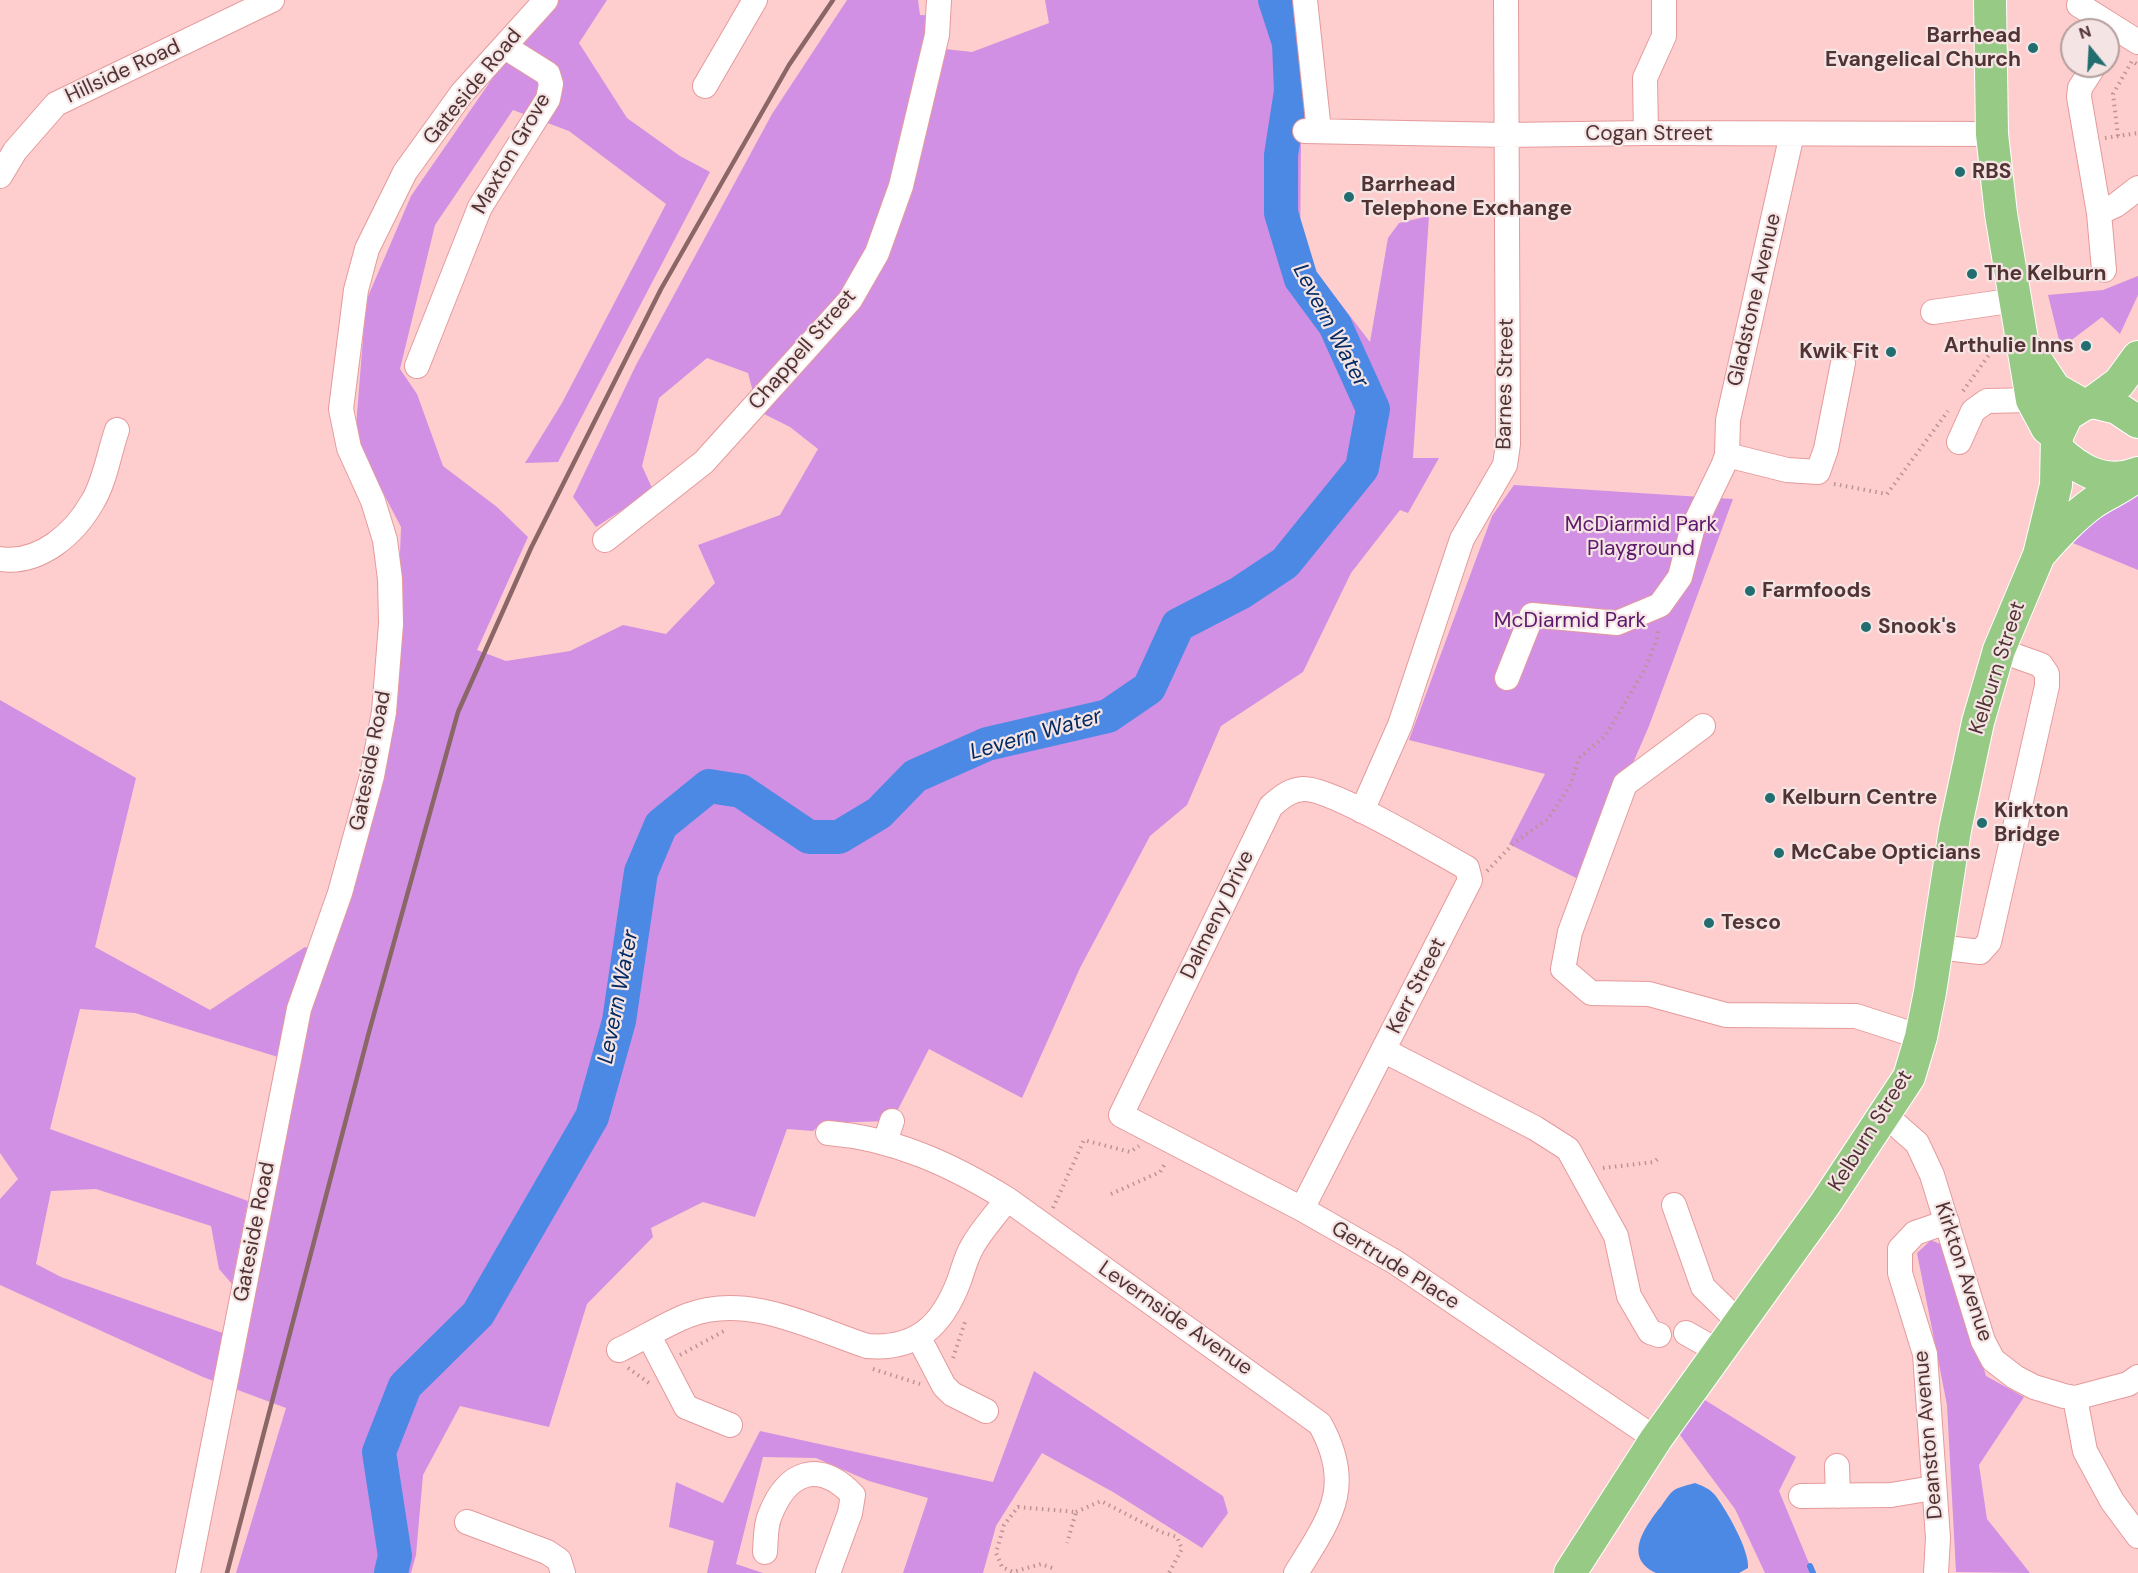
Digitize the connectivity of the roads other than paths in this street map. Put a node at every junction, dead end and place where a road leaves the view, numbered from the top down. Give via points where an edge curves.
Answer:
1 (272, 0) edge
2 (546, 0) edge
3 (755, 0) edge
4 (939, 0) edge
5 (1305, 0) edge
6 (1506, 0) edge
7 (1664, 0) edge
8 (1990, 0) edge
9 (2079, 5) dead end
10 (2121, 39) edge
11 (505, 47) junction
12 (2086, 78) edge
13 (705, 86) dead end
14 (1646, 133) junction
15 (1792, 134) junction
16 (1992, 134) junction
17 (1507, 135) junction
18 (0, 176) edge
19 (2138, 188) edge
20 (2098, 213) junction
21 (2104, 270) dead end
22 (2016, 300) junction
23 (1933, 312) dead end
24 (2024, 345) junction
25 (416, 352) dead end
26 (2138, 357) edge
27 (1843, 363) dead end
28 (2032, 400) junction
29 (2088, 404) junction
30 (2138, 422) edge
31 (1959, 442) dead end
32 (107, 443) dead end
33 (2057, 443) junction
34 (1725, 460) junction
35 (2138, 474) edge
36 (605, 540) dead end
37 (2039, 555) junction
38 (0, 559) edge
39 (1999, 650) junction
40 (1507, 678) dead end
41 (1703, 726) dead end
42 (1362, 811) junction
43 (1938, 947) junction
44 (1921, 1037) junction
45 (1383, 1050) junction
46 (1121, 1115) joint
47 (1885, 1115) junction
48 (828, 1132) dead end
49 (1007, 1199) junction
50 (1674, 1205) dead end
51 (1302, 1209) junction
52 (1947, 1222) junction
53 (1739, 1322) junction
54 (1686, 1333) dead end
55 (1659, 1335) dead end
56 (649, 1336) junction
57 (919, 1338) junction
58 (619, 1350) dead end
59 (1718, 1351) junction
60 (2138, 1377) edge
61 (2074, 1398) junction
62 (986, 1411) dead end
63 (730, 1425) dead end
64 (1656, 1439) junction
65 (1837, 1466) dead end
66 (1933, 1488) junction
67 (1801, 1496) dead end
68 (1838, 1496) junction
69 (467, 1522) dead end
70 (2138, 1536) edge
71 (765, 1552) dead end
72 (188, 1573) edge
73 (563, 1573) edge
74 (828, 1573) edge
75 (1296, 1573) edge
76 (1570, 1573) edge
77 (1936, 1573) edge

1 - 18 street, Hillside Road via 56,104 15,151
2 - 11 street, Gateside Road
3 - 13 street
4 - 36 street, Chappell Street via 937,35 901,186 877,253 850,300 704,462
5 - 17 street, Cogan Street via 1312,131
6 - 17 street, Barnes Street
7 - 14 street via 1664,36 1645,78
8 - 16 main road
9 - 10 street
11 - 25 street, Maxton Grove via 548,74 548,99 480,207
11 - 72 street, Gateside Road via 462,93 405,172 367,249 356,290 341,409 349,448 373,501 387,559 391,624 384,712 372,776 340,893 299,1009
12 - 20 street via 2080,88
14 - 15 street, Cogan Street
14 - 17 street, Cogan Street
15 - 16 street, Cogan Street
15 - 34 street, Gladstone Avenue via 1725,431
16 - 22 main road
17 - 42 street, Barnes Street via 1505,465 1462,539 1400,725
19 - 20 street
20 - 21 street
22 - 23 street
22 - 24 main road
24 - 28 main road
24 - 29 main road via 2055,389
26 - 29 main road via 2119,382
27 - 34 street via 1818,472
28 - 31 street via 1987,401 1973,411
28 - 33 main road
29 - 30 main road via 2117,408
29 - 33 main road via 2067,415
32 - 38 street via 94,500 72,531 42,552
33 - 35 main road via 2072,464 2091,474 2120,478
33 - 37 main road, Kelburn Street via 2056,485
34 - 40 street via 1692,530 1680,577 1660,605 1617,623 1532,615
35 - 37 main road, Kelburn Street via 2081,513
37 - 39 main road, Kelburn Street
39 - 43 main road, Kelburn Street via 1978,722 1955,830
39 - 43 street via 2041,665 2047,674 2047,686 1989,942 1980,952
41 - 44 street via 1625,784 1570,932 1563,969 1591,993 1649,994 1726,1015 1856,1016
42 - 45 street, Kerr Street via 1467,868 1470,880
42 - 46 street, Dalmeny Drive via 1304,789 1289,792 1271,806
43 - 44 main road, Kelburn Street
44 - 47 main road, Kelburn Street via 1909,1077
45 - 51 street, Kerr Street
45 - 55 street via 1568,1149 1616,1236 1629,1296 1650,1332
46 - 51 street, Gertrude Place
47 - 52 street, Kirkton Avenue via 1917,1143
47 - 53 main road, Kelburn Street
48 - 49 street, Levernside Avenue via 889,1132
49 - 57 street via 971,1248 940,1318
49 - 75 street, Levernside Avenue via 1320,1424 1335,1453 1336,1490 1330,1517
50 - 53 street via 1703,1287
51 - 64 street, Gertrude Place via 1395,1262
52 - 61 street, Kirkton Avenue via 1983,1341 1994,1360 2034,1387
52 - 66 street, Deanston Avenue via 1915,1233 1900,1249 1900,1273 1925,1354
53 - 59 main road, Kelburn Street
54 - 59 street
56 - 57 street via 689,1315 722,1307 757,1310 867,1346 885,1348
56 - 58 street
56 - 63 street via 686,1407
57 - 62 street via 944,1386
59 - 64 main road, Kelburn Street
60 - 61 street, Kirkton Avenue via 2128,1384
61 - 70 street via 2085,1451 2112,1500
64 - 76 main road, Kelburn Street
65 - 68 street
66 - 68 street via 1891,1495
66 - 77 street, Deanston Avenue via 1938,1538
67 - 68 street
69 - 73 street via 547,1552 559,1560
71 - 74 street via 769,1516 786,1485 811,1472 843,1485 853,1496

